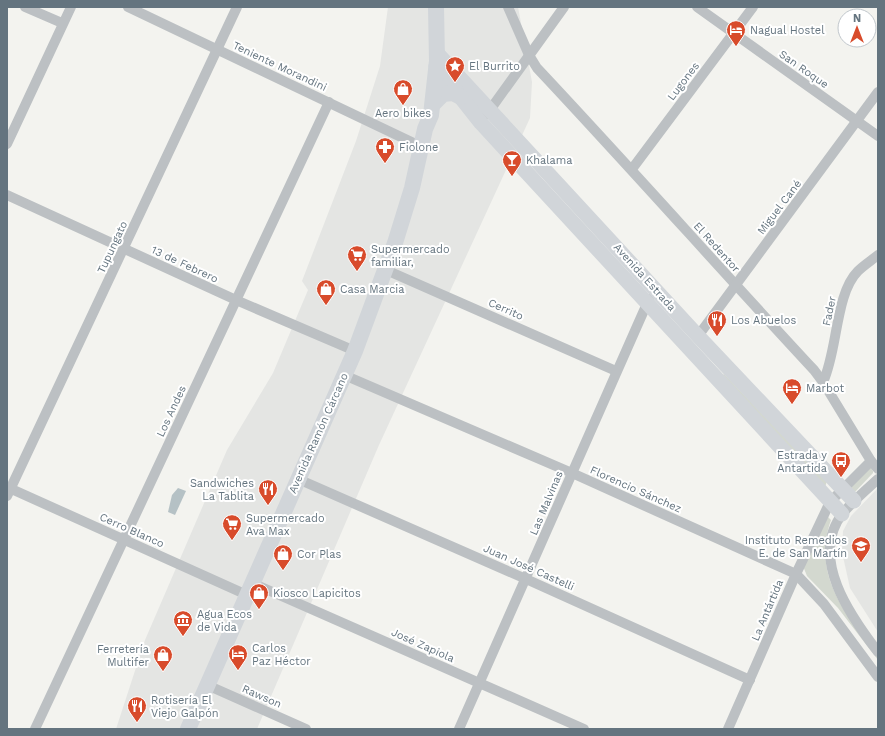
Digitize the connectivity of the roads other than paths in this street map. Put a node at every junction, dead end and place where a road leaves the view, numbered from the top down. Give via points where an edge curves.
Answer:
1 (25, 7) edge
2 (71, 7) edge
3 (128, 7) edge
4 (237, 7) edge
5 (508, 7) edge
6 (564, 7) edge
7 (697, 7) edge
8 (753, 7) edge
9 (430, 10) edge
10 (62, 23) junction
11 (734, 33) junction
12 (217, 50) junction
13 (529, 55) junction
14 (436, 59) junction
15 (878, 92) edge
16 (460, 97) junction
17 (330, 102) junction
18 (433, 104) junction
19 (490, 109) junction
20 (858, 121) junction
21 (481, 123) junction
22 (425, 129) junction
23 (878, 136) edge
24 (7, 144) edge
25 (422, 146) junction
26 (632, 169) junction
27 (7, 195) edge
28 (124, 249) junction
29 (878, 255) edge
30 (625, 256) junction
31 (615, 267) junction
32 (386, 270) junction
33 (735, 285) junction
34 (654, 287) junction
35 (236, 300) junction
36 (646, 304) junction
37 (698, 336) junction
38 (355, 351) junction
39 (729, 368) junction
40 (616, 371) junction
41 (344, 374) junction
42 (718, 380) junction
43 (823, 382) junction
44 (874, 465) edge
45 (572, 473) junction
46 (298, 479) junction
47 (878, 479) edge
48 (8, 490) edge
49 (842, 490) junction
50 (854, 501) junction
51 (830, 502) junction
52 (842, 514) junction
53 (125, 540) junction
54 (796, 574) junction
55 (526, 579) junction
56 (249, 589) junction
57 (878, 652) edge
58 (878, 677) edge
59 (750, 680) junction
60 (480, 684) junction
61 (207, 685) junction
62 (35, 729) edge
63 (188, 729) edge
64 (306, 729) edge
65 (459, 729) edge
66 (584, 729) edge
67 (728, 729) edge

1 - 10 street
2 - 10 street
3 - 12 street, Teniente Morandini
4 - 12 street, Tupungato
5 - 13 street, El Redentor
6 - 13 street
7 - 11 street, San Roque
8 - 11 street, Lugones
9 - 14 main road, Avenida Ramón Cárcano via 432,58
9 - 22 main road, Avenida Ramón Cárcano via 423,114
10 - 24 street
11 - 20 street, San Roque
11 - 26 street, Lugones
12 - 17 street, Teniente Morandini
12 - 28 street, Tupungato
13 - 19 street
13 - 26 street, El Redentor via 537,68
14 - 16 main road, Avenida Estrada
14 - 18 main road, Avenida Ramón Cárcano
14 - 19 main road, Avenida Estrada
15 - 20 street, Miguel Cané
16 - 18 main road via 453,93 443,94
16 - 21 main road, Avenida Estrada
17 - 25 street, Teniente Morandini
17 - 35 street, Los Andes
18 - 22 main road, Avenida Ramón Cárcano
19 - 21 street
19 - 30 main road, Avenida Estrada
20 - 23 street, San Roque
20 - 33 street, Miguel Cané
21 - 31 main road, Avenida Estrada
22 - 25 main road, Avenida Ramón Cárcano
25 - 32 main road, Avenida Ramón Cárcano via 406,209
26 - 33 street, El Redentor
27 - 28 street, 13 de Febrero
28 - 35 street, 13 de Febrero
28 - 48 street, Tupungato
29 - 43 street, Fader via 858,271 846,292 830,367
30 - 31 street
30 - 34 main road, Avenida Estrada
31 - 36 main road, Avenida Estrada
32 - 38 main road, Avenida Ramón Cárcano
32 - 40 street, Cerrito
33 - 37 street, Miguel Cané
33 - 43 street, El Redentor
34 - 36 street, Las Malvinas
34 - 37 main road, Avenida Estrada
35 - 38 street, 13 de Febrero
35 - 53 street, Los Andes
36 - 40 street, Las Malvinas
36 - 42 main road, Avenida Estrada
37 - 39 main road, Avenida Estrada
38 - 41 main road, Avenida Ramón Cárcano
39 - 42 main road
39 - 49 main road, Avenida Estrada
40 - 45 street, Las Malvinas
41 - 45 street, Florencio Sánchez
41 - 46 main road, Avenida Ramón Cárcano
42 - 51 main road, Avenida Estrada
43 - 44 street, El Redentor
44 - 49 street, El Redentor
45 - 54 street, Florencio Sánchez
45 - 55 street, Las Malvinas
46 - 55 street, Juan José Castelli
46 - 56 main road, Avenida Ramón Cárcano
47 - 50 street
48 - 53 street, Cerro Blanco
49 - 50 main road, Avenida Estrada
49 - 51 street, El Redentor
50 - 52 street
51 - 52 main road, Avenida Estrada
51 - 54 street, La Antártida
52 - 57 street via 833,531 830,544 832,570 849,610
53 - 56 street, Cerro Blanco
53 - 62 street, Los Andes
54 - 58 street, Florencio Sánchez via 824,604
54 - 59 street, La Antártida
55 - 59 street, Juan José Castelli
55 - 60 street, Las Malvinas
56 - 60 street, José Zapiola
56 - 61 main road, Avenida Ramón Cárcano
59 - 67 street, La Antártida
60 - 65 street, Las Malvinas
60 - 66 street, José Zapiola
61 - 63 main road, Avenida Ramón Cárcano
61 - 64 street, Rawson

